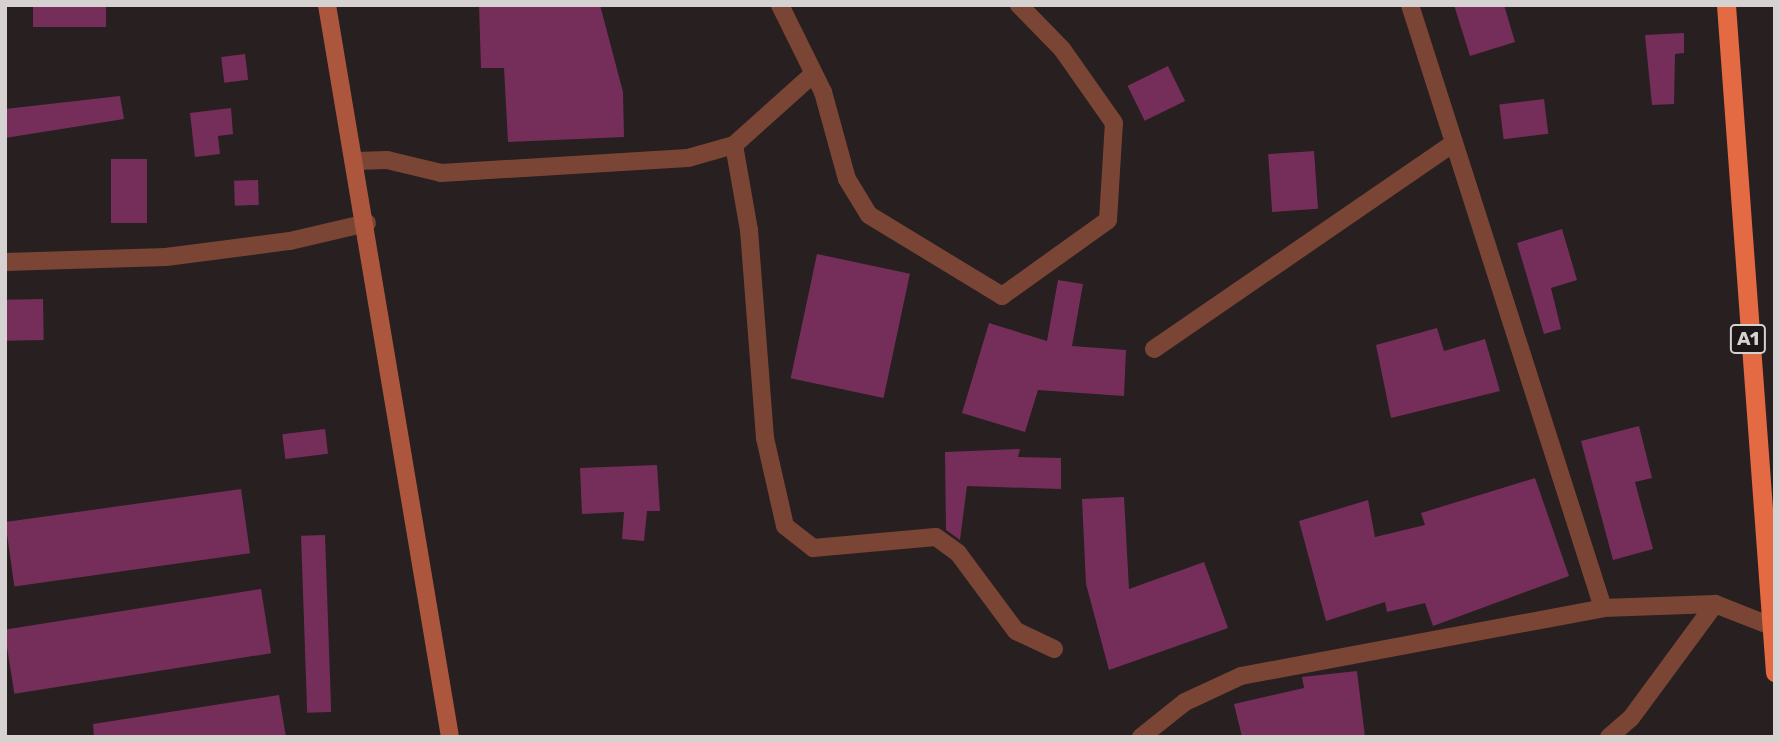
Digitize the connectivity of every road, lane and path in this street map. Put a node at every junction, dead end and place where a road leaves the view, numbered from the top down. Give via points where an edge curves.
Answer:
1 (327, 5) edge
2 (780, 5) edge
3 (1018, 5) edge
4 (1410, 5) edge
5 (1726, 5) edge
6 (813, 74) junction
7 (1454, 143) junction
8 (734, 145) junction
9 (356, 161) junction
10 (367, 223) junction
11 (5, 262) edge
12 (1154, 349) dead end
13 (1715, 604) junction
14 (1603, 608) junction
15 (1771, 626) junction
16 (1054, 649) dead end
17 (1775, 672) edge
18 (450, 737) edge
19 (1141, 737) edge
20 (1608, 737) edge

1 - 9 main road
2 - 6 street
3 - 6 street via 1062,50 1114,123 1108,220 1002,296 869,215 847,179
4 - 7 street
5 - 15 highway, A1
6 - 8 street
7 - 12 street
7 - 14 street
8 - 9 street via 688,158 547,169 441,173 387,160
8 - 16 street via 749,230 765,438 785,526 813,548 936,537 958,553 1016,631
9 - 10 main road
10 - 11 street via 290,242 166,257
10 - 18 main road
13 - 14 street
13 - 15 street
13 - 20 street via 1631,718
14 - 19 street via 1241,676 1185,702
15 - 17 highway, A1

